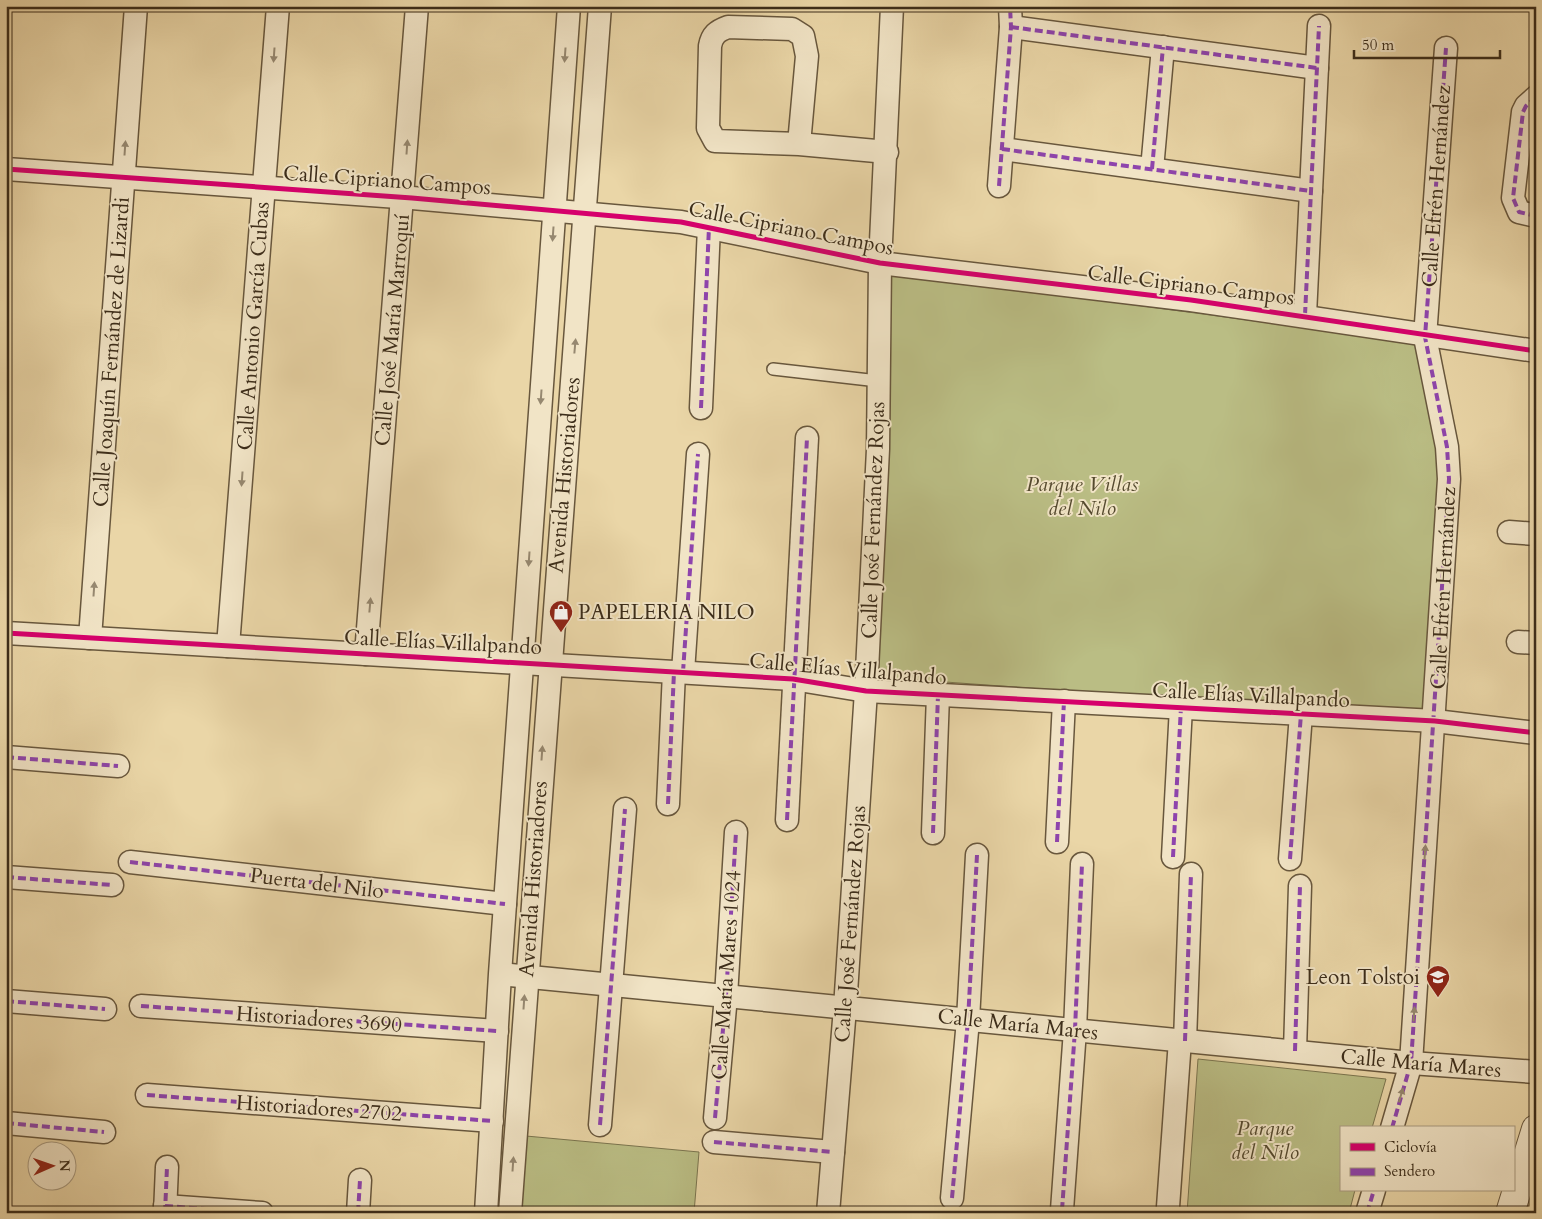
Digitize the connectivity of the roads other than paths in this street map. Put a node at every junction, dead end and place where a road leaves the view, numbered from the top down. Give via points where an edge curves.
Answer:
1 (136, 6) edge
2 (278, 6) edge
3 (417, 6) edge
4 (569, 6) edge
5 (600, 6) edge
6 (892, 6) edge
7 (1010, 17) edge
8 (1319, 26) dead end
9 (1163, 47) junction
10 (1446, 48) dead end
11 (1317, 68) junction
12 (1532, 100) edge
13 (799, 144) junction
14 (1002, 149) junction
15 (887, 152) junction
16 (6, 169) edge
17 (1152, 169) junction
18 (123, 177) junction
19 (999, 186) dead end
20 (264, 187) junction
21 (1311, 192) junction
22 (403, 197) junction
23 (555, 210) junction
24 (1526, 212) edge
25 (585, 213) junction
26 (709, 227) junction
27 (880, 263) junction
28 (1306, 316) junction
29 (1425, 336) junction
30 (1536, 351) edge
31 (773, 369) dead end
32 (878, 380) junction
33 (701, 408) dead end
34 (807, 438) dead end
35 (698, 454) dead end
36 (1509, 532) dead end
37 (1536, 534) edge
38 (6, 633) edge
39 (90, 638) junction
40 (228, 646) junction
41 (366, 654) junction
42 (522, 663) junction
43 (549, 664) junction
44 (679, 672) junction
45 (793, 679) junction
46 (866, 691) junction
47 (938, 695) junction
48 (1064, 701) junction
49 (1181, 708) junction
50 (1301, 714) junction
51 (1435, 721) junction
52 (1536, 733) edge
53 (6, 757) edge
54 (118, 766) dead end
55 (668, 804) dead end
56 (625, 809) dead end
57 (787, 820) dead end
58 (736, 832) dead end
59 (933, 833) dead end
60 (1057, 842) dead end
61 (977, 855) dead end
62 (1173, 857) dead end
63 (1290, 859) dead end
64 (130, 862) dead end
65 (1082, 864) dead end
66 (1191, 874) dead end
67 (6, 877) edge
68 (112, 885) dead end
69 (1300, 886) dead end
70 (504, 904) junction
71 (500, 974) junction
72 (526, 977) junction
73 (612, 985) junction
74 (726, 996) junction
75 (6, 1001) edge
76 (142, 1006) dead end
77 (845, 1008) junction
78 (105, 1009) dead end
79 (968, 1020) junction
80 (1075, 1030) junction
81 (497, 1031) junction
82 (1183, 1040) junction
83 (1295, 1051) junction
84 (1411, 1062) junction
85 (1536, 1072) edge
86 (147, 1095) dead end
87 (715, 1118) dead end
88 (492, 1121) junction
89 (6, 1123) edge
90 (600, 1125) dead end
91 (1393, 1126) edge
92 (1536, 1129) edge
93 (104, 1132) dead end
94 (714, 1142) dead end
95 (833, 1152) junction
96 (167, 1167) dead end
97 (360, 1180) dead end
98 (1373, 1192) edge
99 (952, 1198) dead end
100 (1168, 1207) dead end
101 (165, 1209) edge
102 (1062, 1210) dead end
103 (262, 1213) edge
104 (358, 1213) edge
105 (486, 1213) edge
106 (510, 1213) edge
107 (828, 1213) edge
108 (1367, 1213) edge
109 (1510, 1213) edge

18 -> 1 street, Calle Joaquín Fernández de Lizardi
2 -> 20 street, Calle Antonio García Cubas
22 -> 3 street, Calle José María Marroquí
4 -> 23 street, Avenida Historiadores
5 - 25 street, Avenida Historiadores
6 - 15 street, Calle José Fernández Rojas
7 - 9 street
7 - 14 street
8 - 11 street
9 - 11 street
9 - 17 street
10 - 29 street, Calle Efrén Hernández
11 - 21 street
12 - 24 street via 1523,112 1513,198
13 - 13 street via 715,142 708,128 710,46 714,34 728,27 792,29 803,36 807,56
13 - 15 street
14 - 17 street
14 - 19 street
15 - 27 street, Calle José Fernández Rojas
16 - 18 street, Calle Cipriano Campos
17 - 21 street
18 - 20 street, Calle Cipriano Campos
39 -> 18 street, Calle Joaquín Fernández de Lizardi
20 - 22 street, Calle Cipriano Campos
20 -> 40 street, Calle Antonio García Cubas
21 - 28 street
22 - 23 street, Calle Cipriano Campos
41 -> 22 street, Calle José María Marroquí
23 - 25 street, Calle Cipriano Campos
23 -> 42 street, Avenida Historiadores
25 - 26 street, Calle Cipriano Campos
43 -> 25 street, Avenida Historiadores
26 - 27 street, Calle Cipriano Campos
26 - 33 street
27 - 28 street, Calle Cipriano Campos
27 - 32 street, Calle José Fernández Rojas
28 - 29 street, Calle Cipriano Campos
29 - 30 street, Calle Cipriano Campos
29 - 51 street, Calle Efrén Hernández via 1449,465
31 - 32 lane
32 - 46 street, Calle José Fernández Rojas via 878,449
34 - 45 street
35 - 44 street
36 - 37 street
38 - 39 street, Calle Elías Villalpando
39 - 40 street, Calle Elías Villalpando
40 - 41 street, Calle Elías Villalpando
41 - 42 street, Calle Elías Villalpando
42 - 43 street, Calle Elías Villalpando
42 - 70 street, Avenida Historiadores
43 - 44 street, Calle Elías Villalpando
72 -> 43 street, Avenida Historiadores
44 - 45 street, Calle Elías Villalpando
44 - 55 street
45 - 46 street, Calle Elías Villalpando
45 - 57 street
46 - 47 street, Calle Elías Villalpando
46 - 77 street, Calle José Fernández Rojas
47 - 48 street, Calle Elías Villalpando
47 - 59 street
48 - 49 street, Calle Elías Villalpando
48 - 60 street
49 - 50 street, Calle Elías Villalpando
49 - 62 street
50 - 51 street, Calle Elías Villalpando
50 - 63 street
51 - 52 street, Calle Elías Villalpando
84 -> 51 street, Calle Efrén Hernández
53 - 54 street
56 - 73 street
58 - 74 street, Calle María Mares 1024
61 - 79 street
64 - 70 street, Puerta del Nilo
65 - 80 street
66 - 82 street
67 - 68 street
69 - 83 street
70 - 71 street, Avenida Historiadores
71 - 72 street, Calle María Mares
71 - 81 street, Avenida Historiadores
72 - 73 street, Calle María Mares
106 -> 72 street, Avenida Historiadores
73 - 74 street, Calle María Mares
73 - 90 street
74 - 77 street, Calle María Mares
74 - 87 street, Calle María Mares 1024
75 - 78 street
76 - 81 street, Historiadores 3690
77 - 79 street, Calle María Mares
77 - 95 street, Calle José Fernández Rojas
79 - 80 street, Calle María Mares
79 - 99 street
80 - 82 street, Calle María Mares
80 - 102 street
81 - 88 street, Avenida Historiadores
82 - 83 street, Calle María Mares
82 - 100 street
83 - 84 street, Calle María Mares
84 - 85 street, Calle María Mares
91 -> 84 street, Calle Efrén Hernández
86 - 88 street, Historiadores 2702
88 - 105 street, Avenida Historiadores
89 - 93 street
92 - 109 street
94 - 95 street
95 - 107 street, Calle José Fernández Rojas
96 - 101 street
97 - 104 street
98 - 108 street
101 - 103 street

